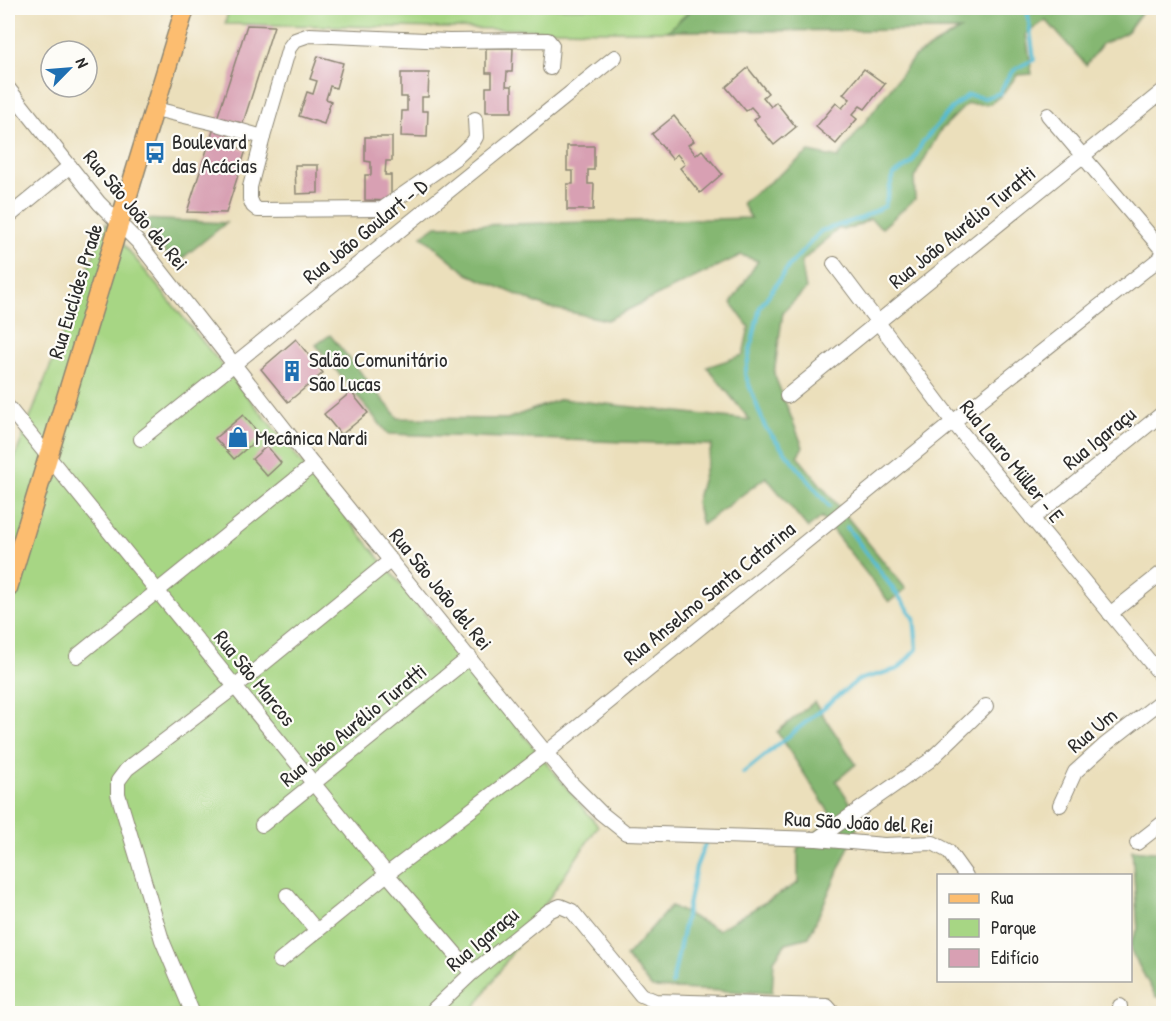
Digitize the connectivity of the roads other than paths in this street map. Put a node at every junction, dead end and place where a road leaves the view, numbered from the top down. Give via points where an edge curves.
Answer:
1 (185, 8) edge
2 (615, 57) dead end
3 (550, 68) dead end
4 (8, 88) edge
5 (1164, 90) edge
6 (155, 109) junction
7 (1048, 115) dead end
8 (475, 119) dead end
9 (262, 137) junction
10 (1083, 155) junction
11 (70, 166) junction
12 (8, 217) edge
13 (120, 223) junction
14 (1164, 253) edge
15 (834, 264) dead end
16 (877, 323) junction
17 (234, 364) junction
18 (788, 396) dead end
19 (8, 407) edge
20 (1164, 412) edge
21 (953, 422) junction
22 (141, 439) dead end
23 (47, 457) junction
24 (313, 465) junction
25 (1032, 519) junction
26 (391, 560) junction
27 (1164, 571) edge
28 (8, 588) edge
29 (157, 591) junction
30 (1110, 614) junction
31 (77, 656) dead end
32 (470, 657) junction
33 (1164, 679) edge
34 (235, 687) junction
35 (1164, 699) edge
36 (986, 706) dead end
37 (546, 753) junction
38 (314, 784) junction
39 (1060, 805) dead end
40 (1164, 822) edge
41 (262, 825) dead end
42 (817, 839) junction
43 (1137, 843) dead end
44 (387, 874) junction
45 (965, 874) edge
46 (287, 895) dead end
47 (317, 931) junction
48 (280, 961) dead end
49 (472, 973) junction
50 (434, 1010) dead end
51 (193, 1014) edge
52 (834, 1014) edge

1 - 6 main road, Rua Euclides Prade
2 - 17 street, Rua João Goulart - D
3 - 9 street via 552,45 548,40 448,41 309,35 295,40 289,48
4 - 11 street, Rua São João del Rei
5 - 10 street, Rua João Aurélio Turatti
6 - 9 street
6 - 13 main road, Rua Euclides Prade
7 - 10 street
8 - 9 street via 473,142 382,210 258,210 250,199 250,187
10 - 14 street
10 - 16 street, Rua João Aurélio Turatti
11 - 12 street
11 - 13 street, Rua São João del Rei
13 - 17 street, Rua São João del Rei
13 - 23 main road, Rua Euclides Prade
14 - 21 street, Rua Anselmo Santa Catarina
15 - 16 street, Rua Lauro Müller - E
16 - 18 street, Rua João Aurélio Turatti
16 - 21 street, Rua Lauro Müller - E
17 - 22 street, Rua João Goulart - D
17 - 24 street, Rua São João del Rei
19 - 23 street, Rua São Marcos
20 - 25 street, Rua Igaraçu
21 - 25 street, Rua Lauro Müller - E
21 - 37 street, Rua Anselmo Santa Catarina
23 - 28 main road, Rua Euclides Prade
23 - 29 street, Rua São Marcos
24 - 26 street, Rua São João del Rei
24 - 29 street
25 - 30 street, Rua Lauro Müller - E
26 - 32 street, Rua São João del Rei
26 - 34 street
27 - 30 street
29 - 31 street
29 - 34 street, Rua São Marcos
30 - 33 street, Rua Lauro Müller - E
32 - 37 street, Rua São João del Rei
32 - 38 street, Rua João Aurélio Turatti
34 - 38 street, Rua São Marcos
34 - 51 street via 127,769 118,781 118,794 162,939
35 - 39 street, Rua Um via 1075,772
36 - 42 street via 929,761
37 - 42 street, Rua São João del Rei via 571,783 626,834
37 - 44 street, Rua Anselmo Santa Catarina
38 - 41 street, Rua João Aurélio Turatti
38 - 44 street, Rua São Marcos
40 - 43 street
42 - 45 street, Rua São João del Rei via 884,845 933,843 948,850
44 - 47 street, Rua Anselmo Santa Catarina
44 - 49 street, Rua São Marcos
46 - 47 street
47 - 48 street, Rua Anselmo Santa Catarina
49 - 50 street, Rua Igaraçu
49 - 52 street, Rua Igaraçu via 560,906 572,911 647,999 827,1006

